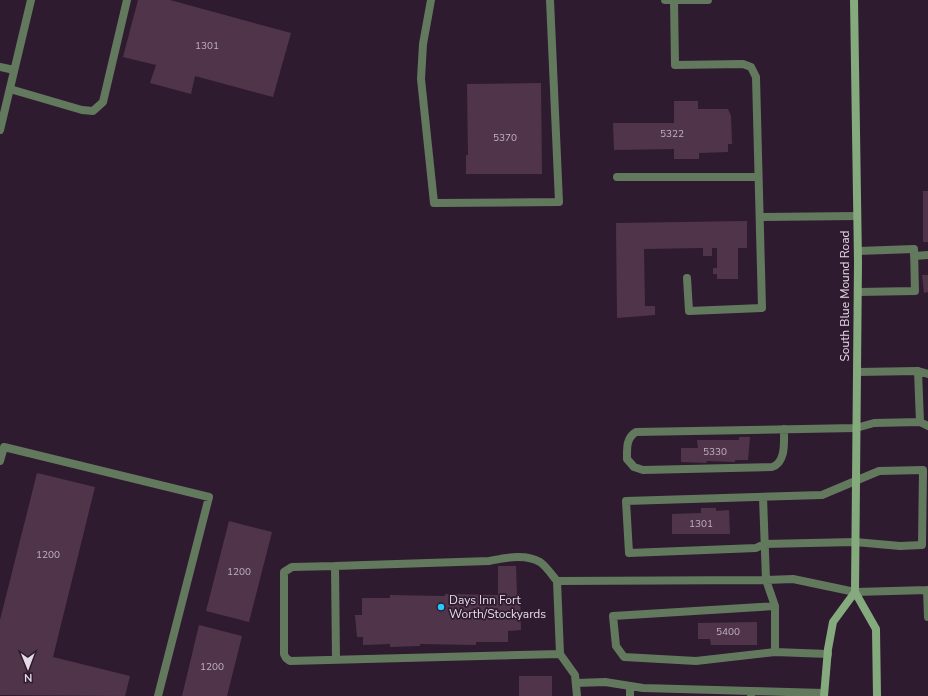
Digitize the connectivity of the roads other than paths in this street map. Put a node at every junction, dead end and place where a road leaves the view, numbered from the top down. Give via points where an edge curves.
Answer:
1 (31, 0) edge
2 (127, 0) edge
3 (431, 0) edge
4 (550, 0) edge
5 (665, 0) edge
6 (674, 0) edge
7 (708, 0) edge
8 (854, 0) edge
9 (0, 67) edge
10 (14, 70) junction
11 (10, 90) junction
12 (0, 130) edge
13 (617, 177) dead end
14 (758, 177) junction
15 (857, 216) junction
16 (760, 217) junction
17 (858, 251) junction
18 (928, 255) edge
19 (914, 256) junction
20 (687, 278) dead end
21 (858, 292) junction
22 (918, 371) junction
23 (857, 372) junction
24 (928, 372) edge
25 (920, 422) junction
26 (928, 426) edge
27 (856, 428) junction
28 (784, 429) junction
29 (0, 461) edge
30 (926, 470) edge
31 (855, 481) junction
32 (762, 497) junction
33 (855, 542) junction
34 (764, 544) junction
35 (925, 545) edge
36 (335, 566) junction
37 (766, 580) junction
38 (557, 581) junction
39 (928, 590) edge
40 (855, 592) junction
41 (775, 606) junction
42 (928, 617) edge
43 (775, 652) junction
44 (560, 654) junction
45 (828, 654) junction
46 (336, 660) junction
47 (576, 683) junction
48 (630, 686) junction
49 (751, 694) edge
50 (824, 695) edge
51 (158, 696) edge
52 (577, 696) edge
53 (630, 696) edge
54 (877, 696) edge

1 - 10 street
2 - 11 street via 103,102 94,111
3 - 4 street via 420,79 434,203 450,203 559,202
5 - 6 street
6 - 7 street
6 - 14 street via 675,65 743,64 751,67 756,77
8 - 15 main road, South Blue Mound Road
9 - 10 street
10 - 11 street
11 - 12 street
13 - 14 street
14 - 16 street
15 - 16 street
15 - 17 main road, South Blue Mound Road
16 - 20 street via 762,308 689,311
17 - 19 street via 914,249
17 - 21 main road, South Blue Mound Road
18 - 19 street
19 - 21 street via 915,291
21 - 23 main road, South Blue Mound Road
22 - 23 street
22 - 24 street
22 - 25 street
23 - 27 main road, South Blue Mound Road
25 - 26 street
25 - 27 street via 874,423
27 - 28 street
27 - 31 main road, South Blue Mound Road
28 - 28 street via 636,432 630,436 627,459 634,467 643,470 772,467 780,462 784,447
29 - 51 street via 4,448 210,497
30 - 31 street via 879,471
30 - 35 street
31 - 32 street via 822,495
31 - 33 main road, South Blue Mound Road
32 - 34 street
32 - 34 street via 626,502 629,553 756,548
33 - 34 street
33 - 35 street via 900,546
33 - 40 main road, South Blue Mound Road
34 - 37 street
36 - 38 street via 490,561 506,557 525,557 540,562
36 - 46 street
36 - 46 street via 292,567 284,572 284,654 290,661
37 - 38 street
37 - 40 street via 793,579
37 - 41 street
38 - 44 street
39 - 40 street
39 - 42 street
40 - 45 main road via 833,622
40 - 54 main road, South Blue Mound Road via 876,629
41 - 43 street
41 - 43 street via 613,616 616,646 624,658 696,661
43 - 45 street
44 - 46 street
44 - 47 street via 575,675
45 - 50 main road
47 - 48 street via 605,682
47 - 52 street
48 - 49 street
48 - 53 street
49 - 50 street

